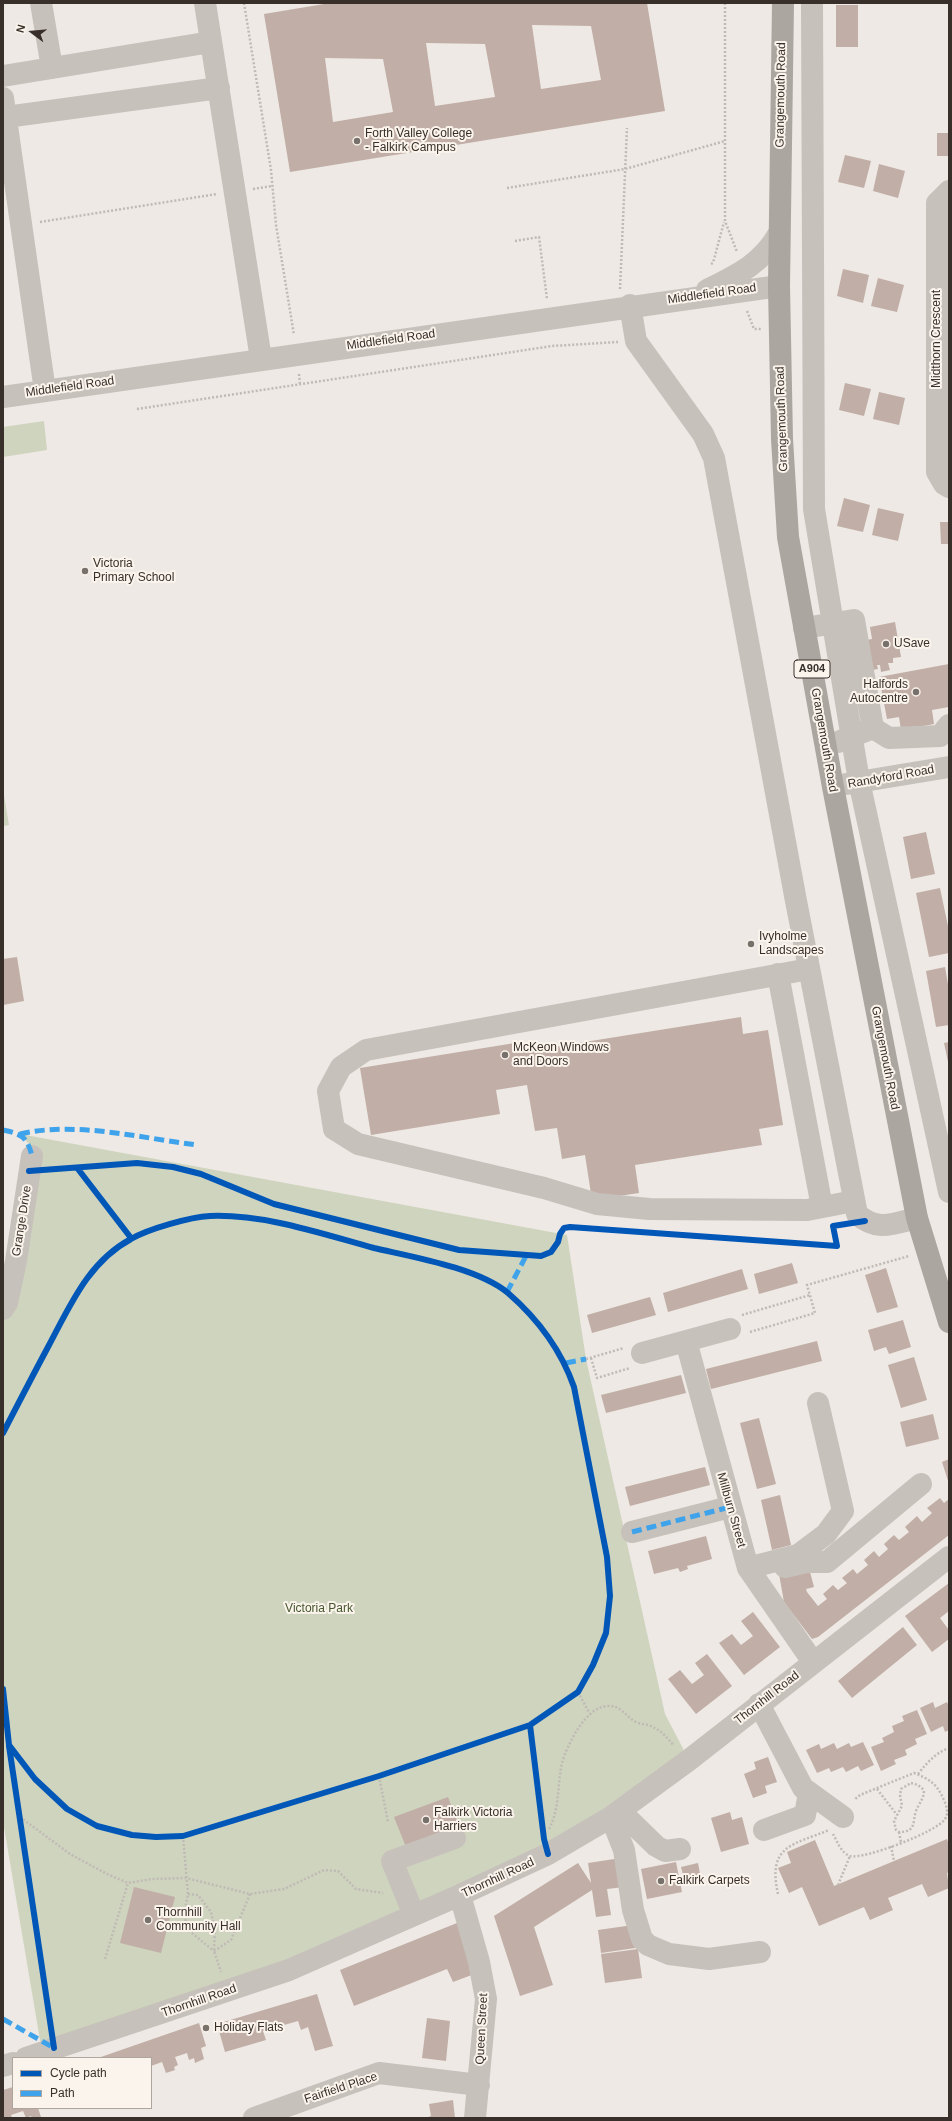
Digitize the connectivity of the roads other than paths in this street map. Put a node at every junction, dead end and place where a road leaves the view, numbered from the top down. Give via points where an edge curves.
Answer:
1 (41, 3) edge
2 (205, 3) edge
3 (783, 3) edge
4 (812, 3) edge
5 (211, 42) junction
6 (52, 68) junction
7 (3, 76) edge
8 (219, 88) junction
9 (4, 107) edge
10 (949, 191) edge
11 (780, 233) junction
12 (746, 279) junction
13 (779, 286) junction
14 (625, 306) junction
15 (261, 359) junction
16 (46, 391) junction
17 (3, 397) edge
18 (949, 487) edge
19 (833, 623) junction
20 (804, 628) junction
21 (949, 725) edge
22 (873, 728) junction
23 (852, 738) junction
24 (825, 746) junction
25 (949, 767) edge
26 (859, 781) junction
27 (833, 787) junction
28 (809, 969) junction
29 (778, 974) junction
30 (32, 1156) dead end
31 (949, 1192) edge
32 (854, 1201) junction
33 (822, 1207) junction
34 (917, 1218) junction
35 (9, 1259) edge
36 (3, 1309) edge
37 (949, 1322) edge
38 (738, 1331) road end
39 (686, 1341) junction
40 (637, 1360) road end
41 (818, 1403) dead end
42 (921, 1484) dead end
43 (730, 1507) junction
44 (632, 1532) dead end
45 (949, 1557) edge
46 (756, 1566) junction
47 (813, 1662) junction
48 (759, 1704) junction
49 (809, 1793) junction
50 (848, 1810) road end
51 (616, 1814) junction
52 (764, 1830) dead end
53 (455, 1838) dead end
54 (680, 1849) dead end
55 (460, 1895) junction
56 (414, 1915) junction
57 (760, 1952) dead end
58 (29, 2057) edge
59 (479, 2085) junction
60 (254, 2118) edge
61 (475, 2118) edge

1 - 6 street
2 - 5 street
3 - 11 main road, Grangemouth Road / A904
4 - 19 street via 814,509
5 - 6 street
5 - 8 street
6 - 7 street
8 - 9 street
8 - 15 street
9 - 16 street
10 - 18 street, Midthorn Crescent via 937,203 937,472 944,484
11 - 12 street via 771,249 760,259
11 - 13 main road, Grangemouth Road / A904
12 - 13 street, Middlefield Road
12 - 14 street, Middlefield Road via 691,297
13 - 20 main road, Grangemouth Road / A904 via 782,439 788,537
14 - 15 street, Middlefield Road
14 - 28 street via 636,341 703,434 714,458
15 - 16 street, Middlefield Road
16 - 17 street, Middlefield Road
19 - 20 street
19 - 22 street via 854,620
19 - 23 street
20 - 24 main road, Grangemouth Road / A904
21 - 22 street via 940,736 889,738
22 - 23 street
23 - 24 street
23 - 26 street
24 - 27 main road, Grangemouth Road / A904
25 - 26 street, Randyford Road
26 - 27 street, Randyford Road
26 - 31 street
27 - 34 main road, Grangemouth Road / A904
28 - 29 street
28 - 32 street
29 - 33 street
29 - 33 street via 366,1050 341,1067 328,1091 334,1129 358,1144 544,1188 597,1204 649,1209 807,1210
30 - 35 street, Grange Drive
32 - 33 street
32 - 34 street via 857,1214 876,1226
34 - 37 main road, Grangemouth Road / A904
35 - 36 street, Grange Drive via 7,1303
38 - 39 street
39 - 40 street
39 - 43 street, Millburn Street
41 - 46 street via 843,1511 826,1534 798,1555
42 - 46 street via 827,1562 807,1562 778,1569
43 - 44 street
43 - 46 street, Millburn Street
45 - 47 street, Thornhill Road
46 - 47 street, Millburn Street
47 - 48 street, Thornhill Road
48 - 49 street via 803,1788
48 - 51 street, Thornhill Road
49 - 50 street
49 - 52 street via 805,1815
51 - 54 street via 656,1846 665,1850
51 - 55 street, Thornhill Road via 548,1854
51 - 57 street via 636,1922 642,1939 648,1945 669,1954 709,1960
53 - 56 street via 392,1861
55 - 56 street, Thornhill Road
55 - 59 street, Queen Street via 479,1962 486,1999
56 - 58 street, Thornhill Road via 289,1970
59 - 60 street, Fairfield Place via 379,2073
59 - 61 street, Queen Street

